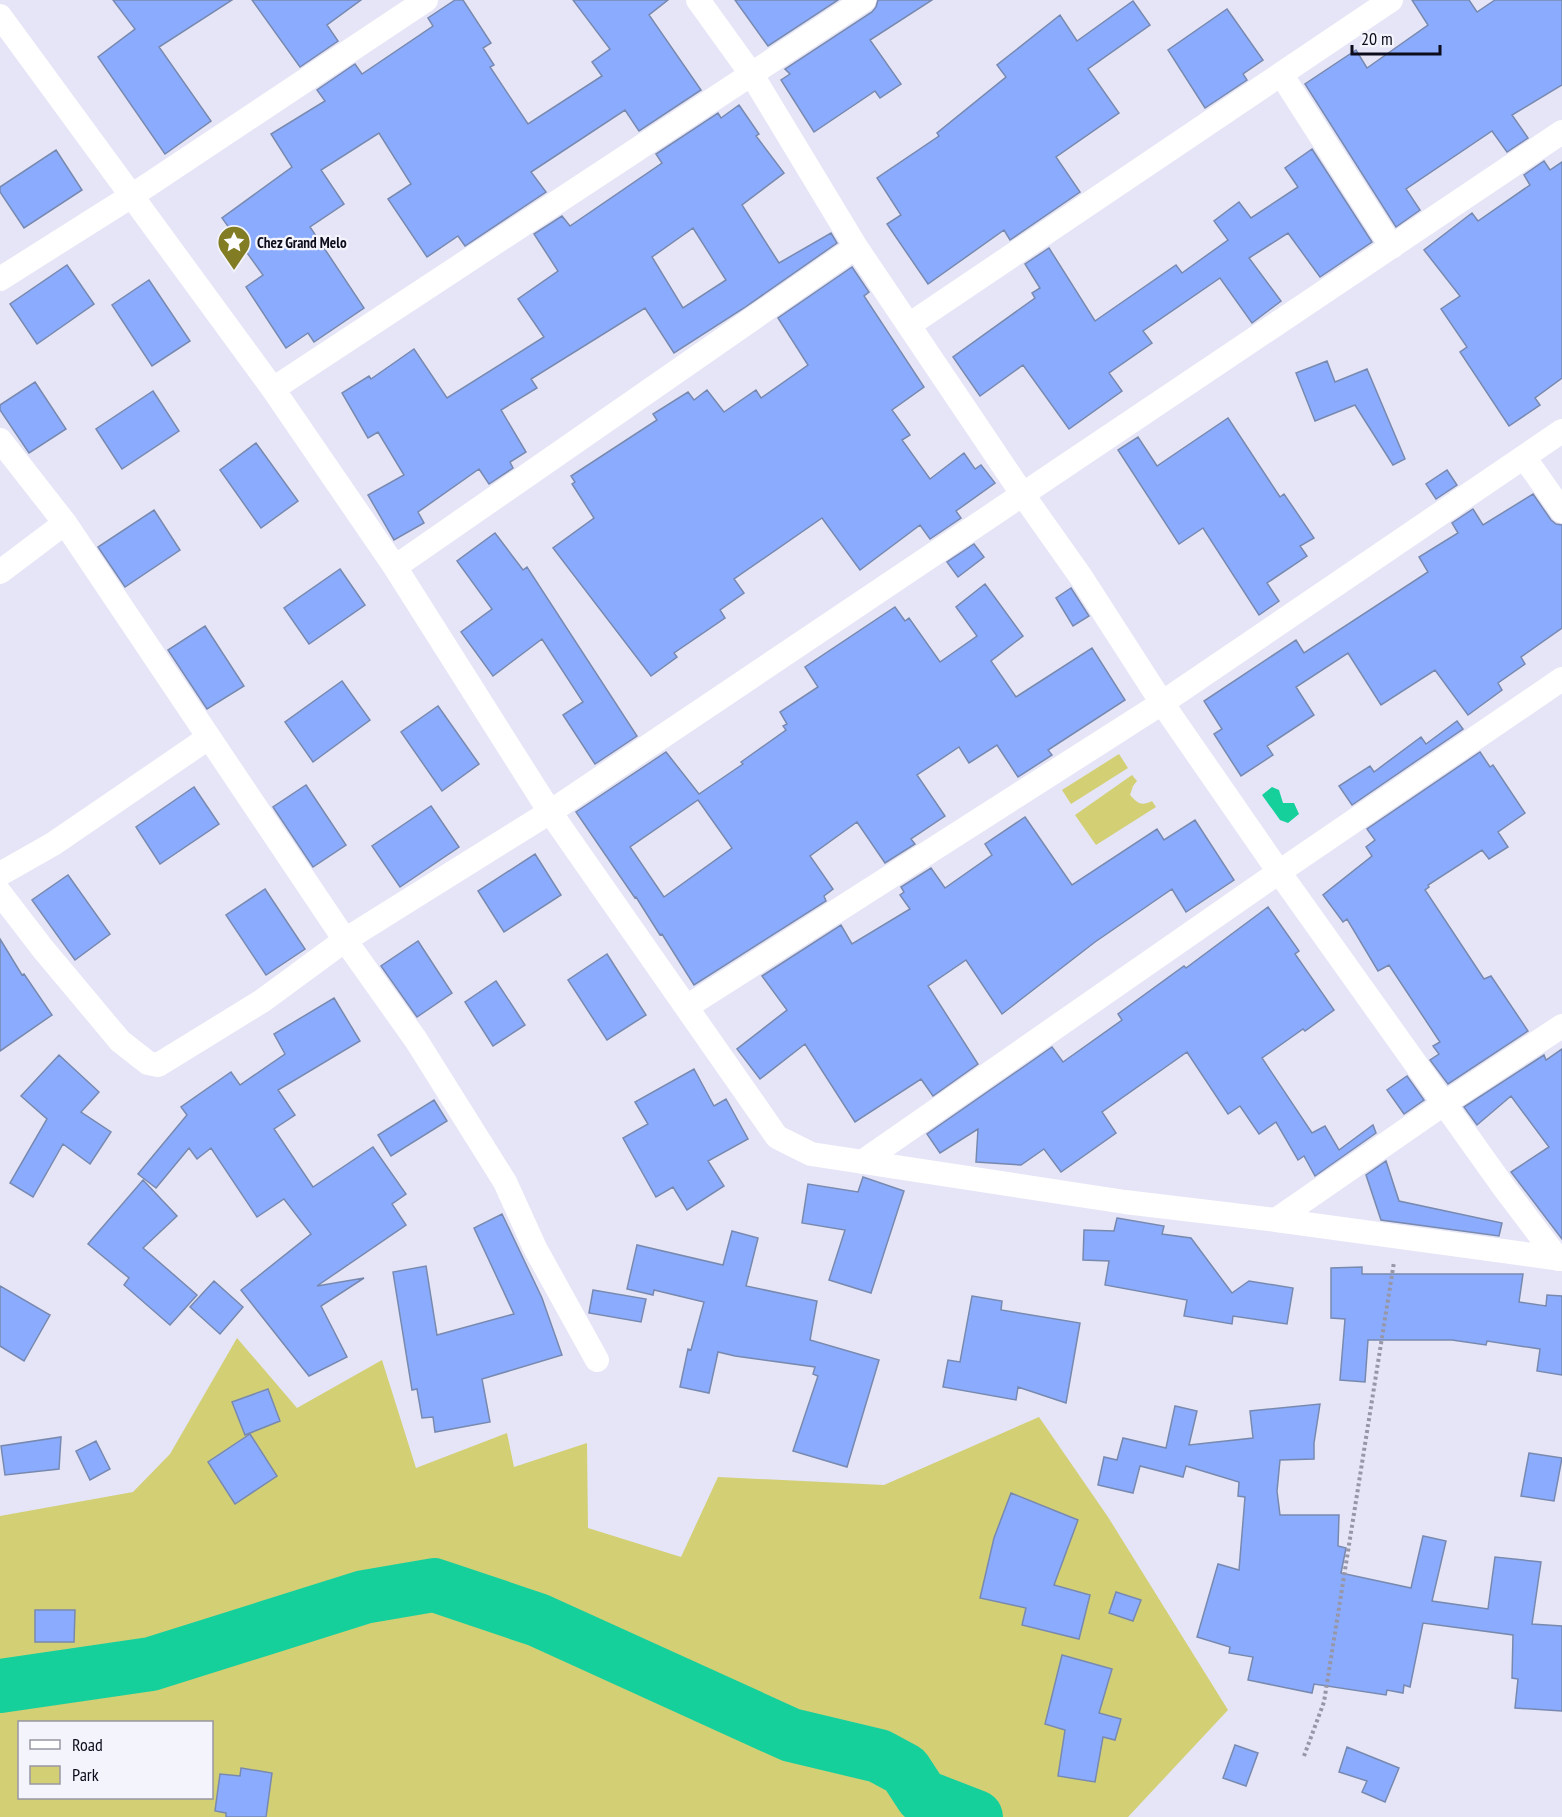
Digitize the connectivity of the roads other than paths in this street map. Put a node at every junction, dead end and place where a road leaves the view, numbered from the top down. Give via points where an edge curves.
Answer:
1 (426, 0) edge
2 (698, 0) edge
3 (864, 0) edge
4 (1391, 0) edge
5 (0, 16) edge
6 (1281, 74) junction
7 (752, 75) junction
8 (1562, 132) edge
9 (133, 195) junction
10 (856, 247) junction
11 (1392, 247) junction
12 (0, 279) edge
13 (909, 325) junction
14 (273, 389) junction
15 (1562, 431) edge
16 (0, 440) edge
17 (1524, 457) junction
18 (1023, 495) junction
19 (1562, 511) edge
20 (65, 523) junction
21 (394, 567) junction
22 (0, 572) edge
23 (1562, 679) edge
24 (1162, 702) junction
25 (208, 738) junction
26 (550, 812) junction
27 (1279, 872) junction
28 (0, 874) edge
29 (0, 894) edge
30 (345, 940) junction
31 (688, 1006) junction
32 (1562, 1026) edge
33 (1445, 1103) junction
34 (862, 1162) junction
35 (1276, 1220) junction
36 (1560, 1259) edge
37 (597, 1360) dead end

1 - 9 street
2 - 7 street
3 - 7 street
4 - 6 street
5 - 9 street
6 - 11 street
6 - 13 street
7 - 10 street
7 - 14 street
8 - 11 street
9 - 12 street
9 - 14 street
10 - 13 street
10 - 21 street
11 - 18 street
13 - 18 street
14 - 21 street
15 - 17 street
16 - 20 street
17 - 19 street
17 - 24 street
18 - 24 street
18 - 26 street
20 - 22 street
20 - 25 street
21 - 26 street
23 - 27 street
24 - 27 street
24 - 31 street
25 - 28 street via 53,844
25 - 30 street
26 - 30 street
26 - 31 street
27 - 33 street
27 - 34 street
29 - 30 street via 120,1041 148,1063 158,1065 262,1001
30 - 37 street via 416,1040 505,1182 535,1248
31 - 34 street via 777,1137 811,1154
32 - 33 street
33 - 35 street
33 - 36 street
34 - 35 street via 1125,1202
35 - 36 street

